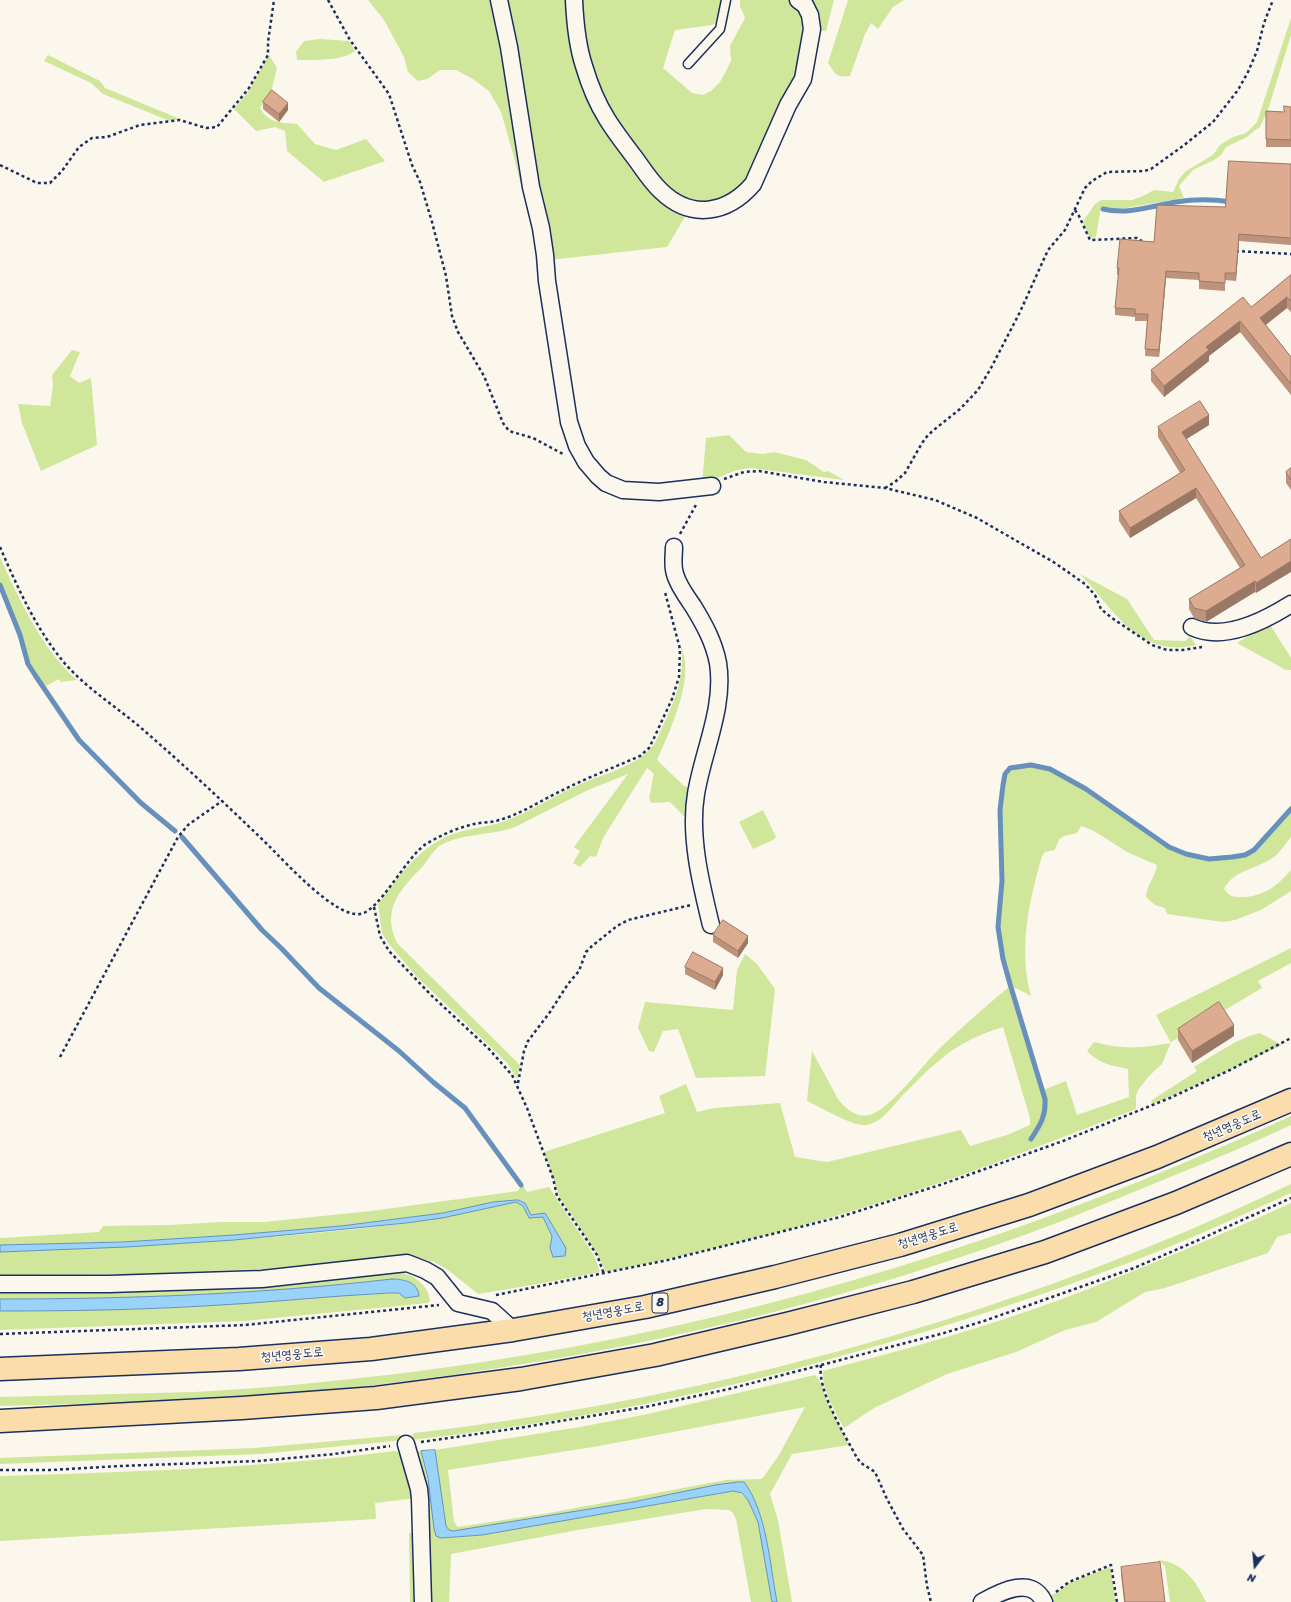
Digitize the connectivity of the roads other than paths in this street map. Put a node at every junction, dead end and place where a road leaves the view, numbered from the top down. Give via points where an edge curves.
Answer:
1 (499, 0) edge
2 (574, 0) edge
3 (726, 0) edge
4 (798, 0) edge
5 (688, 64) dead end
6 (712, 486) road end
7 (674, 547) road end
8 (1291, 604) edge
9 (1192, 627) dead end
10 (711, 925) dead end
11 (1291, 1100) edge
12 (1291, 1154) edge
13 (0, 1284) edge
14 (513, 1330) junction
15 (0, 1369) edge
16 (0, 1422) edge
17 (406, 1444) road end
18 (1043, 1600) edge
19 (423, 1602) edge
20 (982, 1602) edge

1 - 6 street via 531,187 541,228 569,422 577,446 598,476 606,483 624,490 659,492
2 - 4 street via 578,44 583,65 606,117 660,190 672,202 689,209 705,211 734,201 753,184 788,105 803,79 812,29 810,15
3 - 5 lane via 720,29
7 - 10 street via 673,566 678,582 709,635 719,677 717,705 699,779 695,810 698,861
8 - 9 street via 1256,623 1231,630 1202,632
11 - 14 highway, 청년영웅도로 / 8 via 1157,1157 1029,1205 900,1244 775,1277 645,1307
12 - 16 highway via 1176,1203 1045,1252 913,1292 655,1355 521,1379 376,1398
13 - 14 street via 240,1280 407,1263 437,1277 458,1303 492,1311
14 - 15 highway, 청년영웅도로 / 8 via 371,1349 239,1359
17 - 19 street via 419,1489
18 - 20 street via 1037,1592 1023,1586

